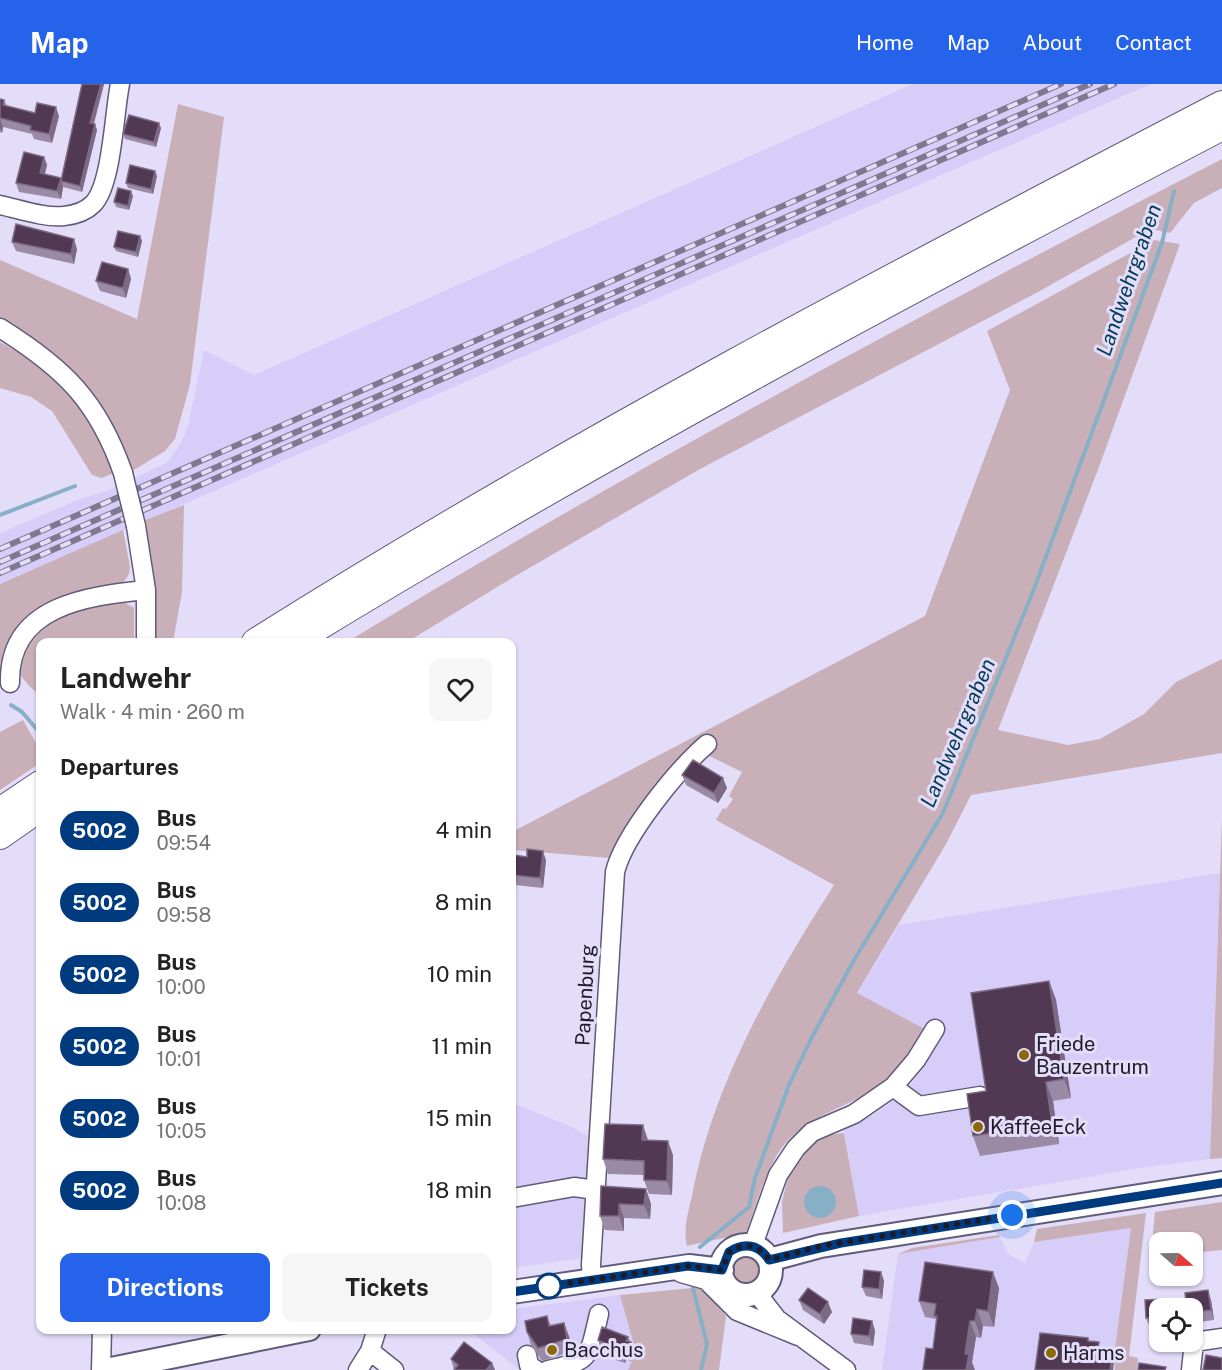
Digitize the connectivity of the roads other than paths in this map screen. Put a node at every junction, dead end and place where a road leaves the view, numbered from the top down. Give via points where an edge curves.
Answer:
1 (120, 84) edge
2 (1222, 104) edge
3 (1222, 127) edge
4 (0, 205) edge
5 (0, 328) edge
6 (146, 590) junction
7 (146, 638) edge
8 (262, 638) edge
9 (300, 638) edge
10 (10, 683) dead end
11 (707, 744) dead end
12 (36, 787) edge
13 (0, 811) edge
14 (36, 811) edge
15 (0, 836) edge
16 (934, 1029) dead end
17 (893, 1088) junction
18 (980, 1096) edge
19 (1222, 1183) edge
20 (596, 1190) junction
21 (516, 1197) edge
22 (761, 1253) junction
23 (666, 1269) junction
24 (722, 1270) junction
25 (592, 1280) junction
26 (516, 1291) edge
27 (756, 1292) junction
28 (599, 1314) dead end
29 (102, 1334) edge
30 (284, 1334) edge
31 (375, 1334) edge
32 (798, 1336) junction
33 (1222, 1338) edge
34 (370, 1351) junction
35 (101, 1370) edge
36 (106, 1370) edge
37 (358, 1370) edge
38 (394, 1370) edge
39 (548, 1370) edge
40 (846, 1370) edge
41 (1191, 1370) edge

1 - 4 street via 103,190 93,204 79,213 61,217
2 - 8 highway via 645,411
3 - 9 highway via 658,428 445,549
5 - 6 street, bridge via 62,371 87,398 112,441 136,526
6 - 7 street
6 - 10 street via 75,602 41,617 28,628 14,650
11 - 20 street, Papenburg via 687,761 620,852 615,872
12 - 13 highway
14 - 15 highway
16 - 17 street
17 - 18 street via 919,1106
17 - 22 street via 854,1114 812,1132 796,1148 778,1175
19 - 22 main road
20 - 21 street via 574,1186
20 - 25 street, Papenburg
22 - 24 main road via 744,1245 729,1252
22 - 27 main road via 771,1275
23 - 24 main road via 688,1266
23 - 25 main road
23 - 32 street via 706,1280 737,1311
24 - 27 main road via 733,1290 740,1294
25 - 26 main road
27 - 32 street via 777,1319
28 - 39 street via 587,1353 578,1364
29 - 35 street
30 - 36 main road
31 - 34 street
32 - 40 street
33 - 41 street via 1194,1342
34 - 37 street
34 - 38 street

